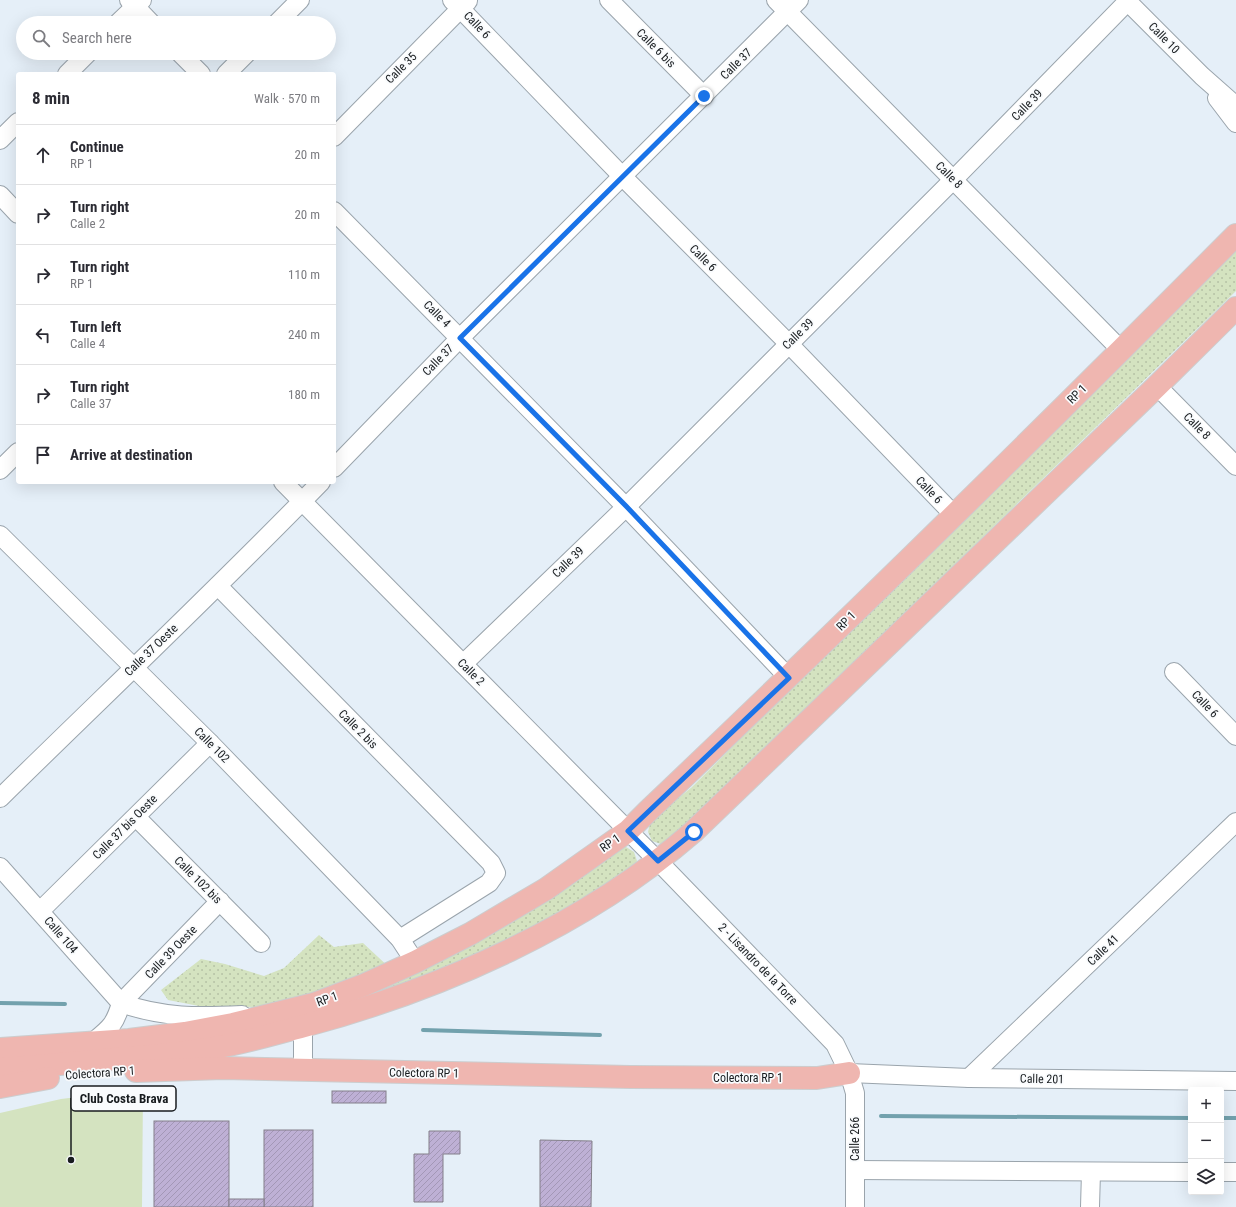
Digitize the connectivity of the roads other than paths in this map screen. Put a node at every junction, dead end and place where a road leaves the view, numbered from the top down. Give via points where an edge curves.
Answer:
1 (300, 0) edge
2 (609, 0) edge
3 (1128, 0) edge
4 (135, 2) edge
5 (460, 3) edge
6 (788, 4) edge
7 (124, 16) edge
8 (146, 16) edge
9 (284, 16) edge
10 (81, 60) edge
11 (187, 60) edge
12 (240, 60) edge
13 (69, 72) edge
14 (199, 72) edge
15 (228, 72) edge
16 (1202, 76) junction
17 (704, 96) junction
18 (1236, 106) edge
19 (1236, 123) edge
20 (16, 124) edge
21 (336, 135) edge
22 (0, 140) edge
23 (623, 177) junction
24 (954, 179) junction
25 (0, 195) edge
26 (16, 212) edge
27 (336, 213) edge
28 (1236, 235) edge
29 (1236, 308) edge
30 (460, 338) junction
31 (789, 344) junction
32 (1121, 350) junction
33 (1158, 386) junction
34 (16, 454) edge
35 (336, 466) edge
36 (1236, 466) edge
37 (0, 470) edge
38 (285, 484) edge
39 (319, 484) edge
40 (302, 501) junction
41 (626, 506) junction
42 (954, 515) junction
43 (0, 535) edge
44 (218, 586) junction
45 (463, 664) junction
46 (133, 668) junction
47 (1174, 672) dead end
48 (789, 678) junction
49 (1236, 736) edge
50 (210, 743) junction
51 (0, 798) edge
52 (136, 817) junction
53 (1236, 822) edge
54 (628, 831) junction
55 (658, 861) junction
56 (0, 867) edge
57 (220, 901) junction
58 (40, 911) junction
59 (400, 939) junction
60 (261, 942) dead end
61 (416, 962) junction
62 (121, 1004) junction
63 (292, 1016) junction
64 (93, 1042) junction
65 (0, 1049) edge
66 (0, 1069) edge
67 (303, 1070) junction
68 (849, 1073) junction
69 (969, 1078) junction
70 (1236, 1081) edge
71 (0, 1086) edge
72 (855, 1170) junction
73 (1091, 1172) junction
74 (1188, 1172) edge
75 (1224, 1172) edge
76 (1236, 1172) edge
77 (855, 1207) edge
78 (1090, 1207) edge

1 - 9 street
2 - 17 street, Calle 6 bis
3 - 16 street, Calle 10
3 - 24 street, Calle 39
4 - 7 street
4 - 8 street
5 - 21 street, Calle 35
5 - 23 street, Calle 6
6 - 17 street, Calle 37
6 - 24 street, Calle 8
10 - 13 street
11 - 14 street
12 - 15 street
16 - 18 street, Calle 10
16 - 19 street, Calle 10
17 - 23 street, Calle 37
20 - 22 street
23 - 30 street, Calle 37
23 - 31 street, Calle 6
24 - 31 street, Calle 39
24 - 32 street, Calle 8
25 - 26 street
27 - 30 street, Calle 4
28 - 32 main road, RP 1
29 - 33 main road, RP 1
30 - 35 street, Calle 37
30 - 41 street, Calle 4
31 - 41 street, Calle 39
31 - 42 street, Calle 6
32 - 42 main road, RP 1
33 - 36 street, Calle 8
33 - 55 main road, RP 1 via 694,832
34 - 37 street
38 - 40 street, Calle 2
39 - 40 street
40 - 44 street, Calle 37 Oeste
40 - 45 street, Calle 2
41 - 45 street, Calle 39
41 - 48 street, Calle 4
42 - 48 main road, RP 1
43 - 46 street, Calle 102
44 - 46 street, Calle 37 Oeste
44 - 59 street, Calle 2 bis via 491,863 496,873 489,883
45 - 54 street, Calle 2
46 - 50 street, Calle 102
46 - 51 street, Calle 37 Oeste
47 - 49 street, Calle 6
48 - 54 main road, RP 1
50 - 52 street, Calle 37 bis Oeste
50 - 59 street, Calle 102
52 - 57 street, Calle 102 bis
52 - 58 street, Calle 37 bis Oeste
53 - 69 street, Calle 41
54 - 55 street, Calle 2
54 - 61 main road, RP 1 via 546,889 470,934
55 - 63 main road, RP 1 via 584,910 486,962 343,1015
55 - 68 street, 2 - Lisandro de la Torre via 835,1044
56 - 58 street, Calle 104
57 - 60 street, Calle 102 bis
57 - 62 street, Calle 39 Oeste
58 - 62 street, Calle 104
59 - 61 street, Calle 102
61 - 63 main road, RP 1 via 314,1004
62 - 63 street via 175,1016
62 - 64 street via 112,1027
63 - 64 main road, RP 1 via 185,1033
63 - 66 main road, RP 1 via 247,1041 213,1048 174,1054
63 - 67 street
64 - 65 main road, RP 1
67 - 68 main road, Colectora RP 1 via 622,1077 817,1078
67 - 71 main road, Colectora RP 1 via 142,1070 62,1076
68 - 69 street, Calle 201
68 - 72 street, Calle 266 via 855,1093
69 - 70 street, Calle 201
72 - 73 street
72 - 77 street, Calle 266
73 - 74 street
73 - 78 street
75 - 76 street

